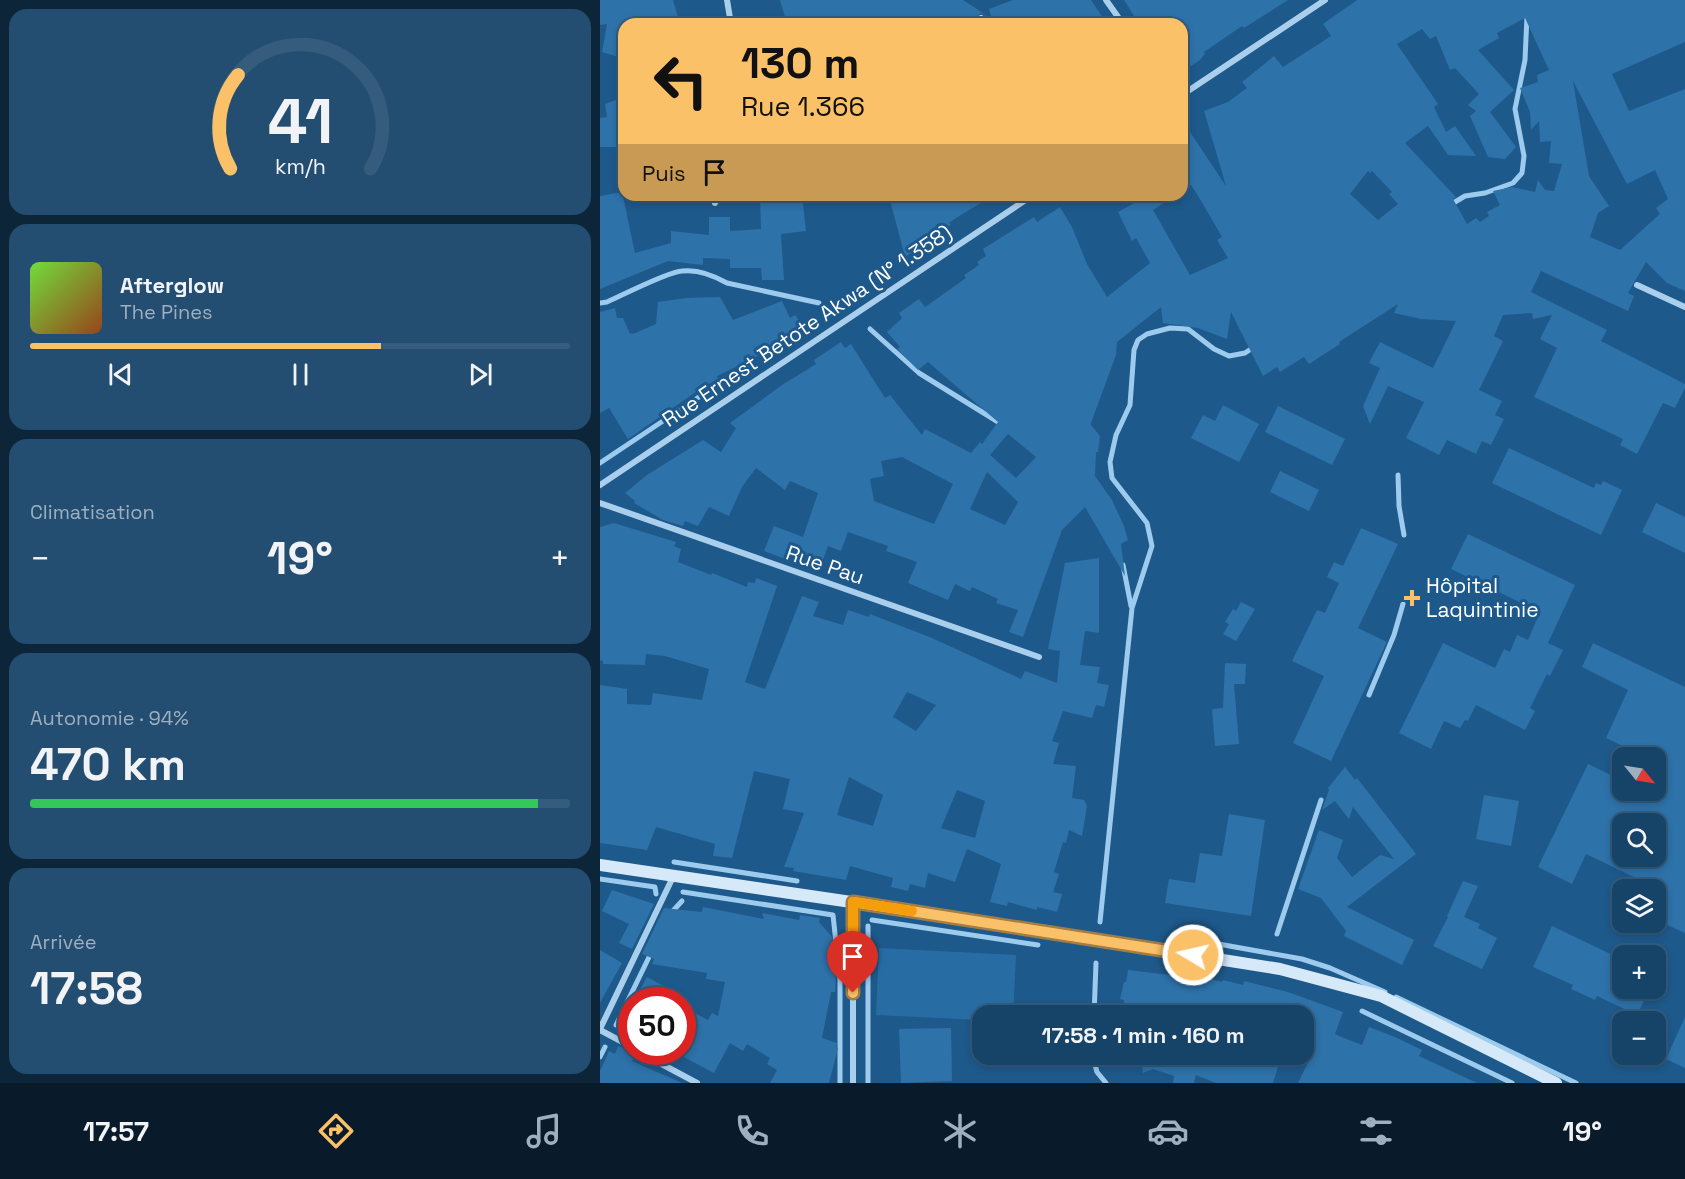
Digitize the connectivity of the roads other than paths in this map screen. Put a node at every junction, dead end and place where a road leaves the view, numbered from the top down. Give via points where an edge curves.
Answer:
1 (727, 0) edge
2 (1106, 0) edge
3 (1324, 0) edge
4 (730, 18) edge
5 (1119, 18) edge
6 (1188, 91) edge
7 (1024, 201) edge
8 (1637, 285) dead end
9 (1685, 307) edge
10 (600, 484) edge
11 (600, 503) edge
12 (1039, 657) dead end
13 (600, 865) edge
14 (674, 876) junction
15 (853, 902) junction
16 (600, 1030) edge
17 (618, 1040) edge
18 (663, 1065) edge
19 (697, 1083) edge
20 (853, 1083) edge
21 (1556, 1083) edge

1 - 4 street
2 - 5 street
3 - 6 street
7 - 10 street, Rue Ernest Betote Akwa (N° 1.358)
8 - 9 street
11 - 12 street, Rue Pau
13 - 14 main road
14 - 15 main road
14 - 16 street
15 - 20 street
15 - 21 main road via 1280,969 1381,996
16 - 17 street
18 - 19 street

